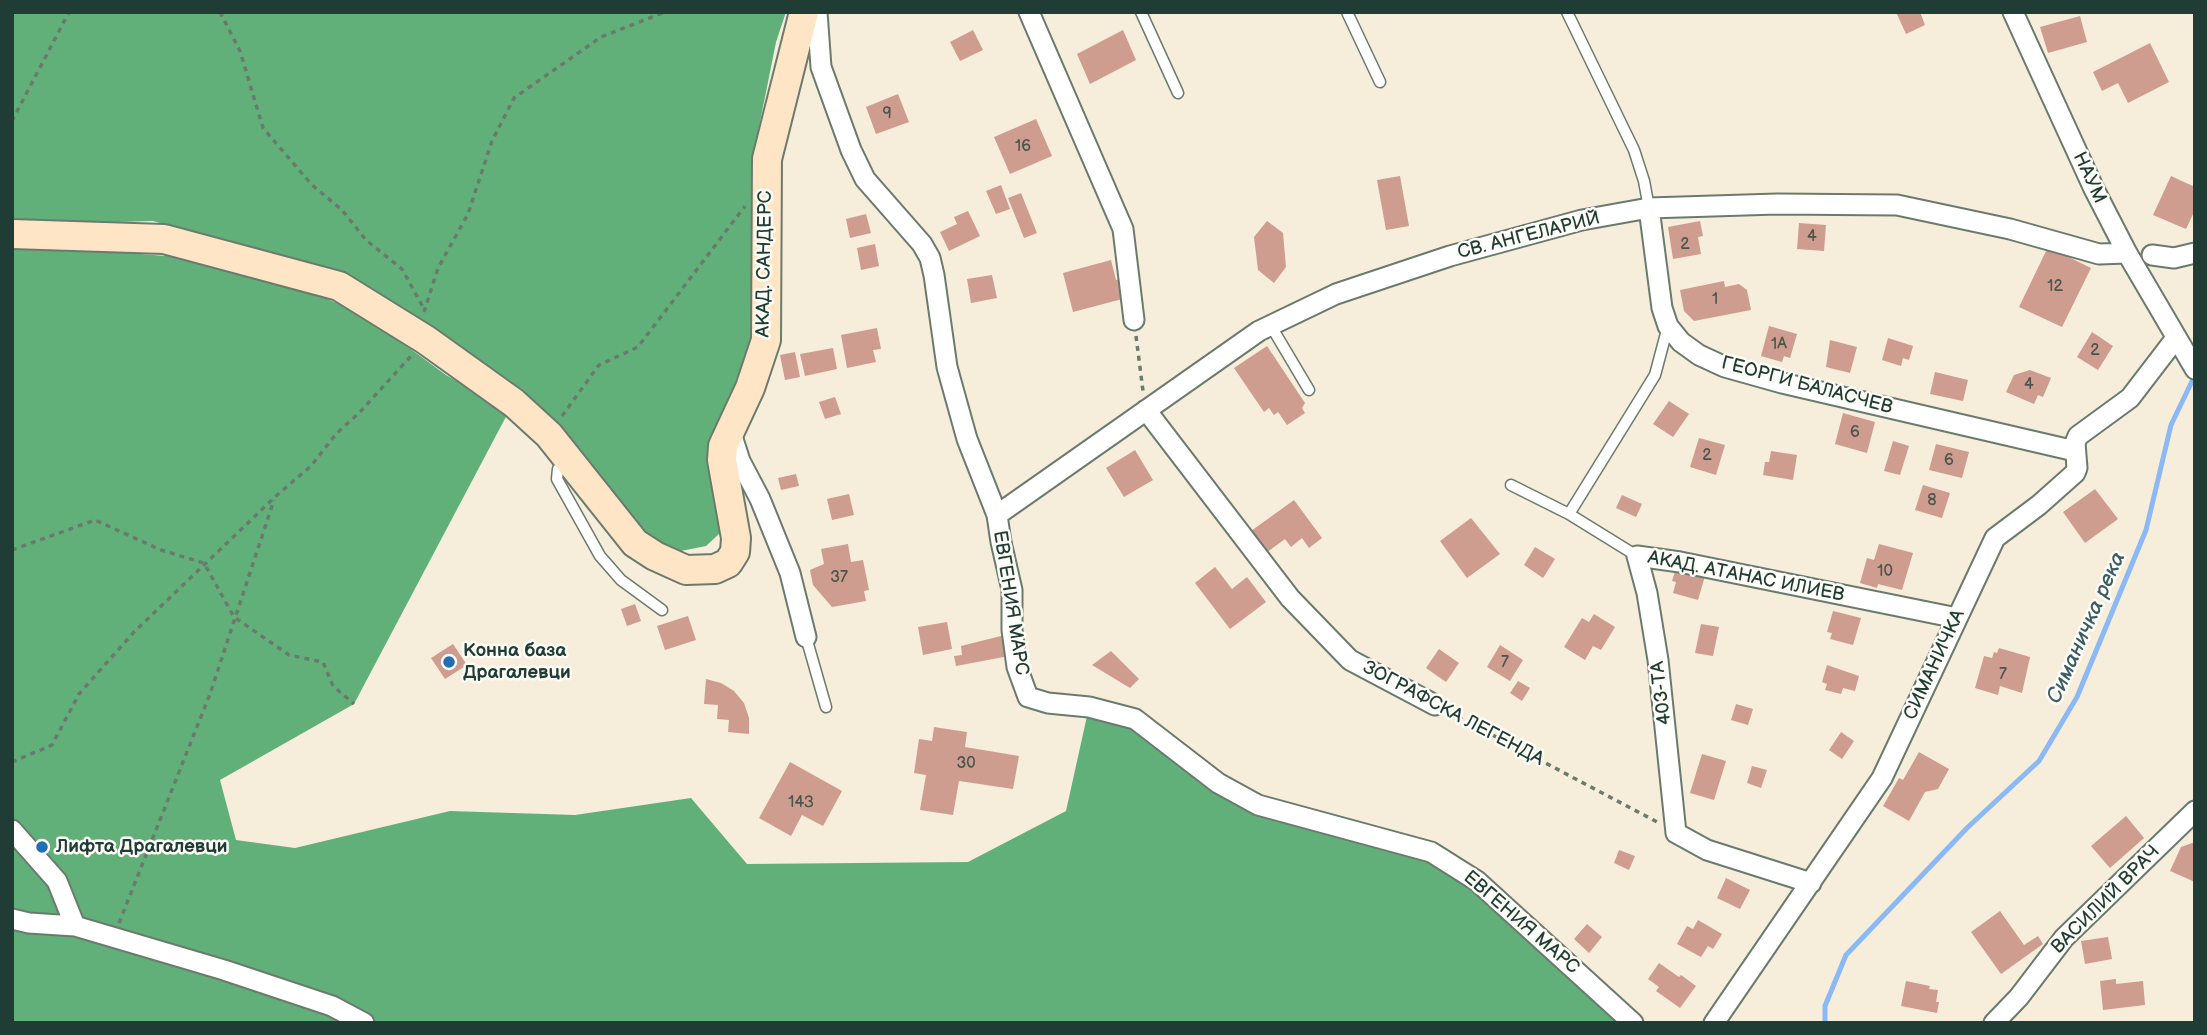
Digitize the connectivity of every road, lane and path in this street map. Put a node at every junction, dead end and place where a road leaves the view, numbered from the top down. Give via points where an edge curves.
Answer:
1 (69, 12) edge
2 (220, 12) edge
3 (665, 12) edge
4 (804, 12) edge
5 (817, 12) edge
6 (1029, 12) edge
7 (1141, 12) edge
8 (1347, 12) edge
9 (1567, 12) edge
10 (2013, 12) edge
11 (1380, 82) dead end
12 (1178, 93) dead end
13 (12, 121) edge
14 (767, 176) junction
15 (1648, 208) junction
16 (12, 234) edge
17 (2127, 253) junction
18 (2195, 253) edge
19 (2152, 255) dead end
20 (424, 309) junction
21 (1134, 320) joint
22 (1270, 326) junction
23 (1668, 326) junction
24 (2176, 338) junction
25 (426, 340) junction
26 (2195, 369) edge
27 (1309, 390) dead end
28 (1146, 410) junction
29 (730, 430) junction
30 (549, 435) junction
31 (2075, 451) junction
32 (569, 459) junction
33 (1511, 485) dead end
34 (276, 496) junction
35 (1569, 514) junction
36 (997, 515) junction
37 (12, 550) edge
38 (1637, 556) junction
39 (204, 563) junction
40 (662, 610) dead end
41 (234, 617) junction
42 (1957, 618) junction
43 (806, 637) joint
44 (354, 704) dead end
45 (1435, 705) joint
46 (826, 707) dead end
47 (12, 762) edge
48 (2195, 811) edge
49 (12, 830) edge
50 (1676, 832) junction
51 (1811, 883) junction
52 (12, 919) edge
53 (75, 926) junction
54 (113, 938) junction
55 (364, 1023) edge
56 (1633, 1023) edge
57 (1714, 1023) edge
58 (1994, 1023) edge

1 - 13 path
2 - 20 path via 240,51 263,128 366,240 402,269
3 - 20 path via 601,37 514,98
4 - 14 street, АКАД. САНДЕРС via 769,143
5 - 36 street, ЕВГЕНИЯ МАРС via 821,67 851,149 865,179 930,258 947,367 967,439
6 - 21 street via 1123,229
7 - 12 lane
8 - 11 lane
9 - 15 lane via 1634,150
10 - 17 street, НАУМ
14 - 29 street, АКАД. САНДЕРС via 766,340
14 - 30 path via 638,347 599,365
15 - 17 street, СВ. АНГЕЛАРИЙ via 1897,205 2099,254
15 - 22 street, СВ. АНГЕЛАРИЙ via 1582,220 1450,256 1336,294
15 - 23 street
16 - 25 street via 164,239 339,286
17 - 24 street, НАУМ
18 - 19 street via 2174,258
20 - 25 path
21 - 28 path
22 - 27 lane
22 - 28 street, СВ. АНГЕЛАРИЙ
23 - 31 street, ГЕОРГИ БАЛАСЧЕВ via 1699,355 1725,367
23 - 35 lane via 1655,375
24 - 26 street, НАУМ
24 - 31 street, СИМАНИЧКА via 2130,398 2078,436
25 - 30 street via 514,403
25 - 34 path via 311,466
28 - 36 street, СВ. АНГЕЛАРИЙ
28 - 45 street, ЗОГРАФСКА ЛЕГЕНДА via 1290,598 1350,660
29 - 32 street, АКАД. САНДЕРС via 722,460 735,552 728,563 715,569 685,570 635,543
29 - 43 street via 790,573
30 - 32 street
31 - 42 street, СИМАНИЧКА via 2075,473 1995,538
32 - 40 lane via 558,469 557,478 600,556 621,580
33 - 35 lane, АКАД. АТАНАС ИЛИЕВ
34 - 39 path
34 - 41 path
35 - 38 lane, АКАД. АТАНАС ИЛИЕВ
36 - 56 street, ЕВГЕНИЯ МАРС via 1012,590 1017,667 1028,696 1135,719 1218,783 1258,805 1431,852 1477,881
37 - 39 path via 95,520 161,550
38 - 42 street, АКАД. АТАНАС ИЛИЕВ
38 - 50 street, 403-ТА via 1658,660
39 - 41 path
39 - 47 path via 79,694 52,745
41 - 44 path via 289,655 323,662 333,686
41 - 54 path via 210,694
42 - 51 street, СИМАНИЧКА via 1882,778
43 - 46 lane
45 - 50 path, ЗОГРАФСКА ЛЕГЕНДА
48 - 58 street, ВАСИЛИЙ ВРАЧ via 2064,938 2020,997
49 - 53 street via 57,881
50 - 51 street via 1707,850
51 - 57 street, СИМАНИЧКА
52 - 53 street
53 - 54 street
54 - 55 street via 320,1002

